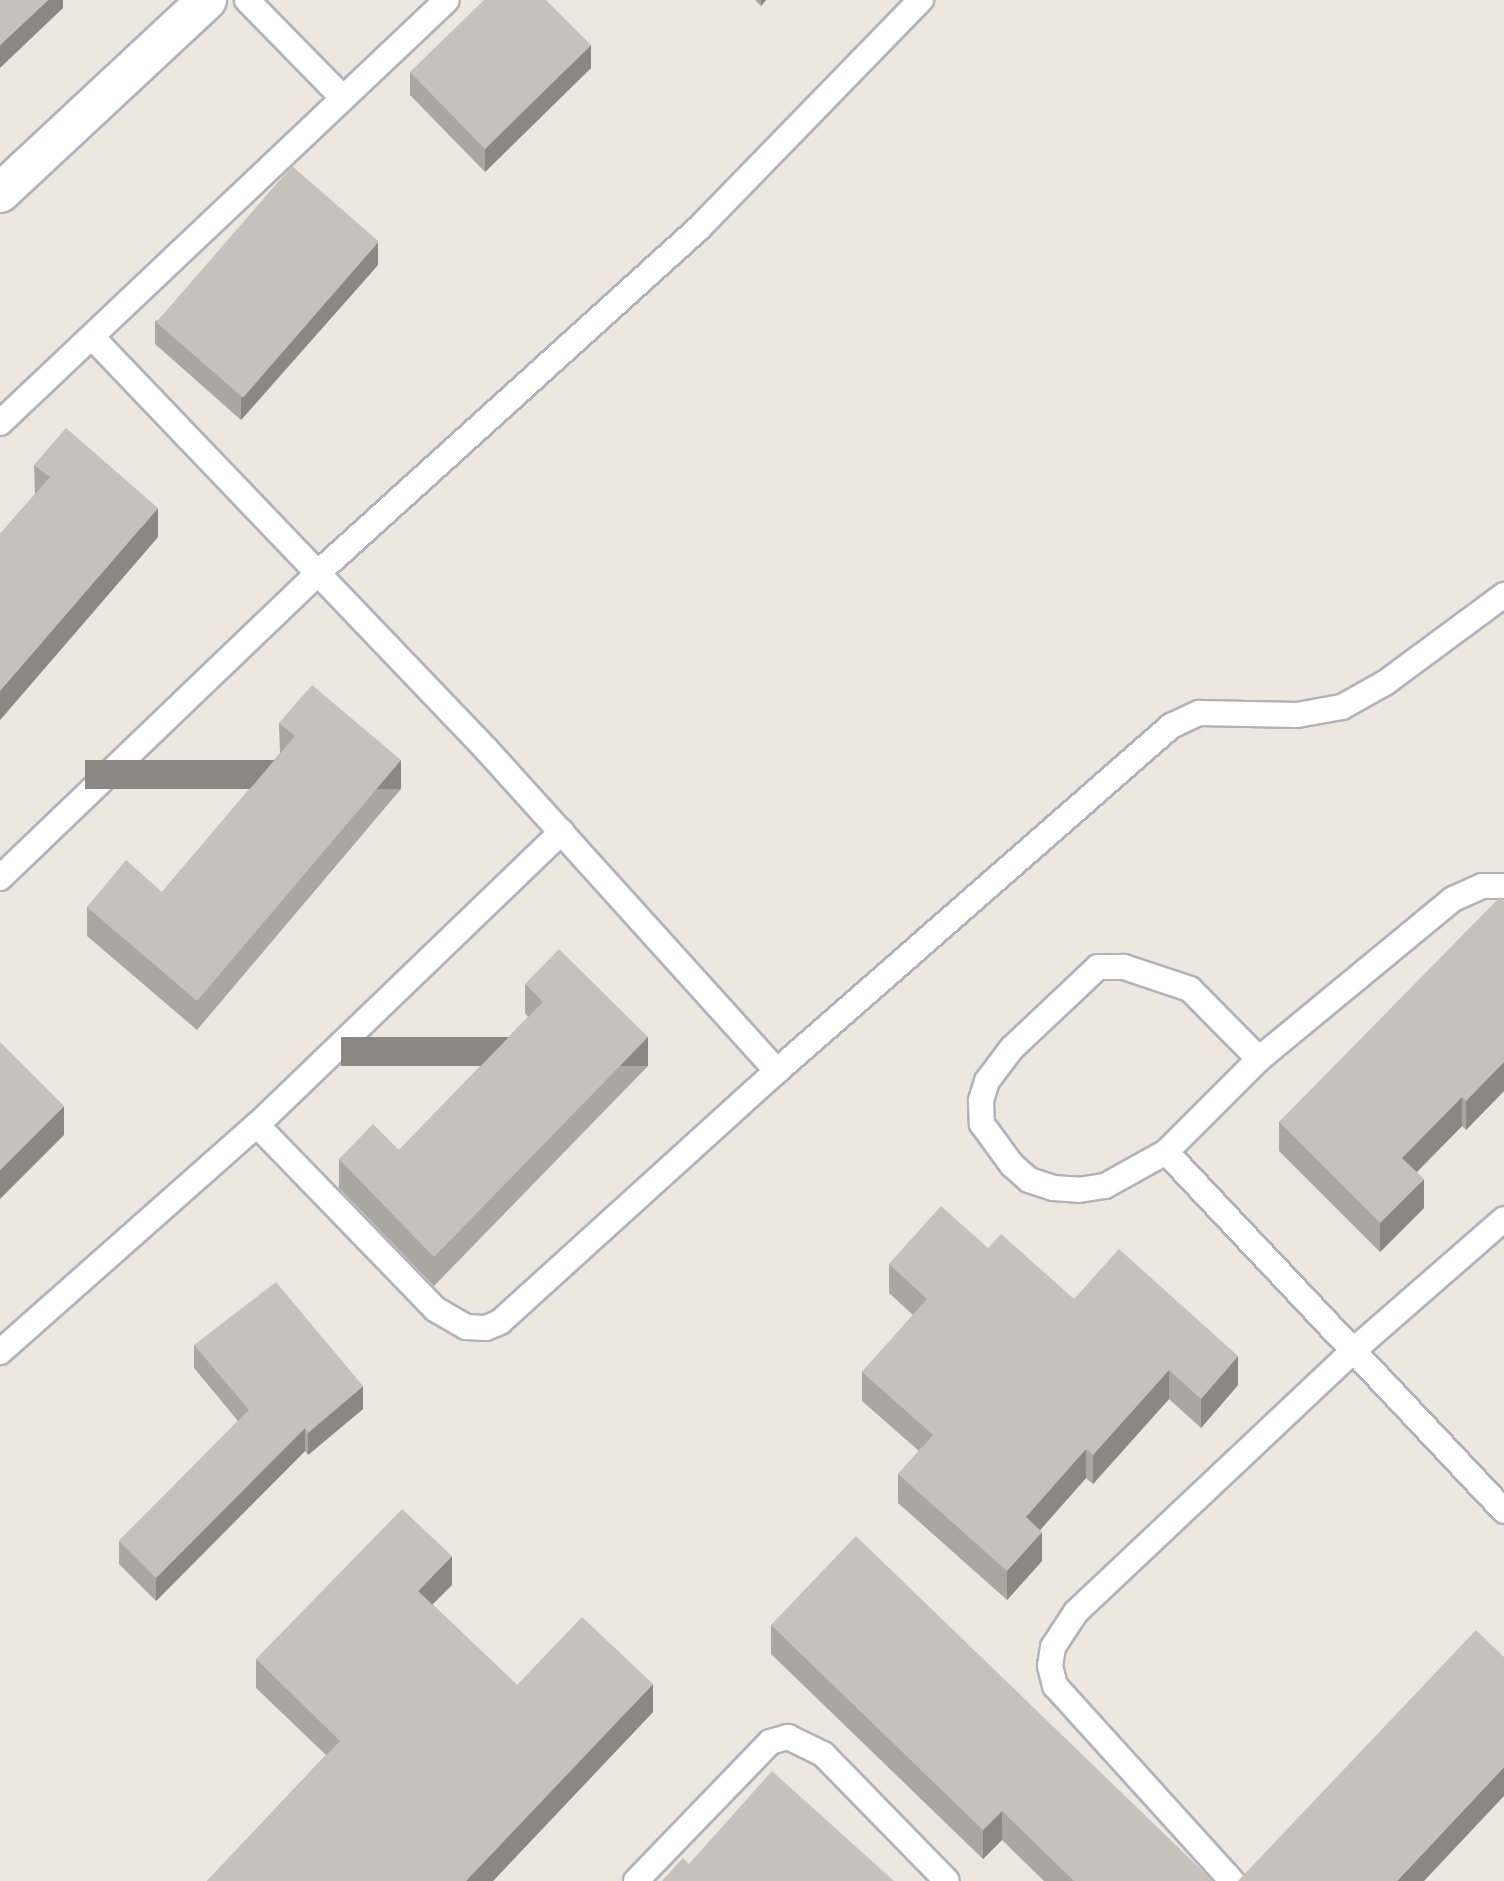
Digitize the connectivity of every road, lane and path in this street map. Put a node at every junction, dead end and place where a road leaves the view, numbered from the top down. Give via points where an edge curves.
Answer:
1 (207, 0) edge
2 (247, 0) edge
3 (447, 0) edge
4 (921, 0) edge
5 (342, 97) junction
6 (0, 193) edge
7 (92, 337) junction
8 (0, 423) edge
9 (319, 572) junction
10 (1504, 595) edge
11 (562, 832) junction
12 (0, 878) edge
13 (1504, 886) edge
14 (1259, 1059) junction
15 (777, 1071) junction
16 (257, 1125) junction
17 (1166, 1152) junction
18 (1504, 1219) edge
19 (1354, 1350) junction
20 (0, 1352) edge
21 (1504, 1511) edge
22 (636, 1881) edge
23 (947, 1881) edge
24 (1232, 1881) edge

1 - 6 street
2 - 5 lane
3 - 5 lane
4 - 9 lane via 698,229
5 - 7 lane
7 - 8 lane
7 - 9 lane
9 - 11 lane
9 - 12 lane
10 - 15 lane via 1396,676 1342,708 1297,715 1199,713 1171,726
11 - 15 lane
11 - 16 lane
13 - 14 lane via 1482,886 1453,899
14 - 17 lane
14 - 17 lane via 1190,989 1158,975 1109,965 1085,975 997,1063 987,1081 981,1101 982,1124 1029,1180 1053,1188 1105,1186
15 - 16 lane via 514,1314 486,1328 466,1327 435,1310
16 - 20 lane
17 - 19 lane
18 - 19 lane
19 - 21 lane
19 - 24 lane via 1076,1612 1054,1647 1050,1666 1055,1686
22 - 23 lane via 770,1742 788,1737 822,1754

